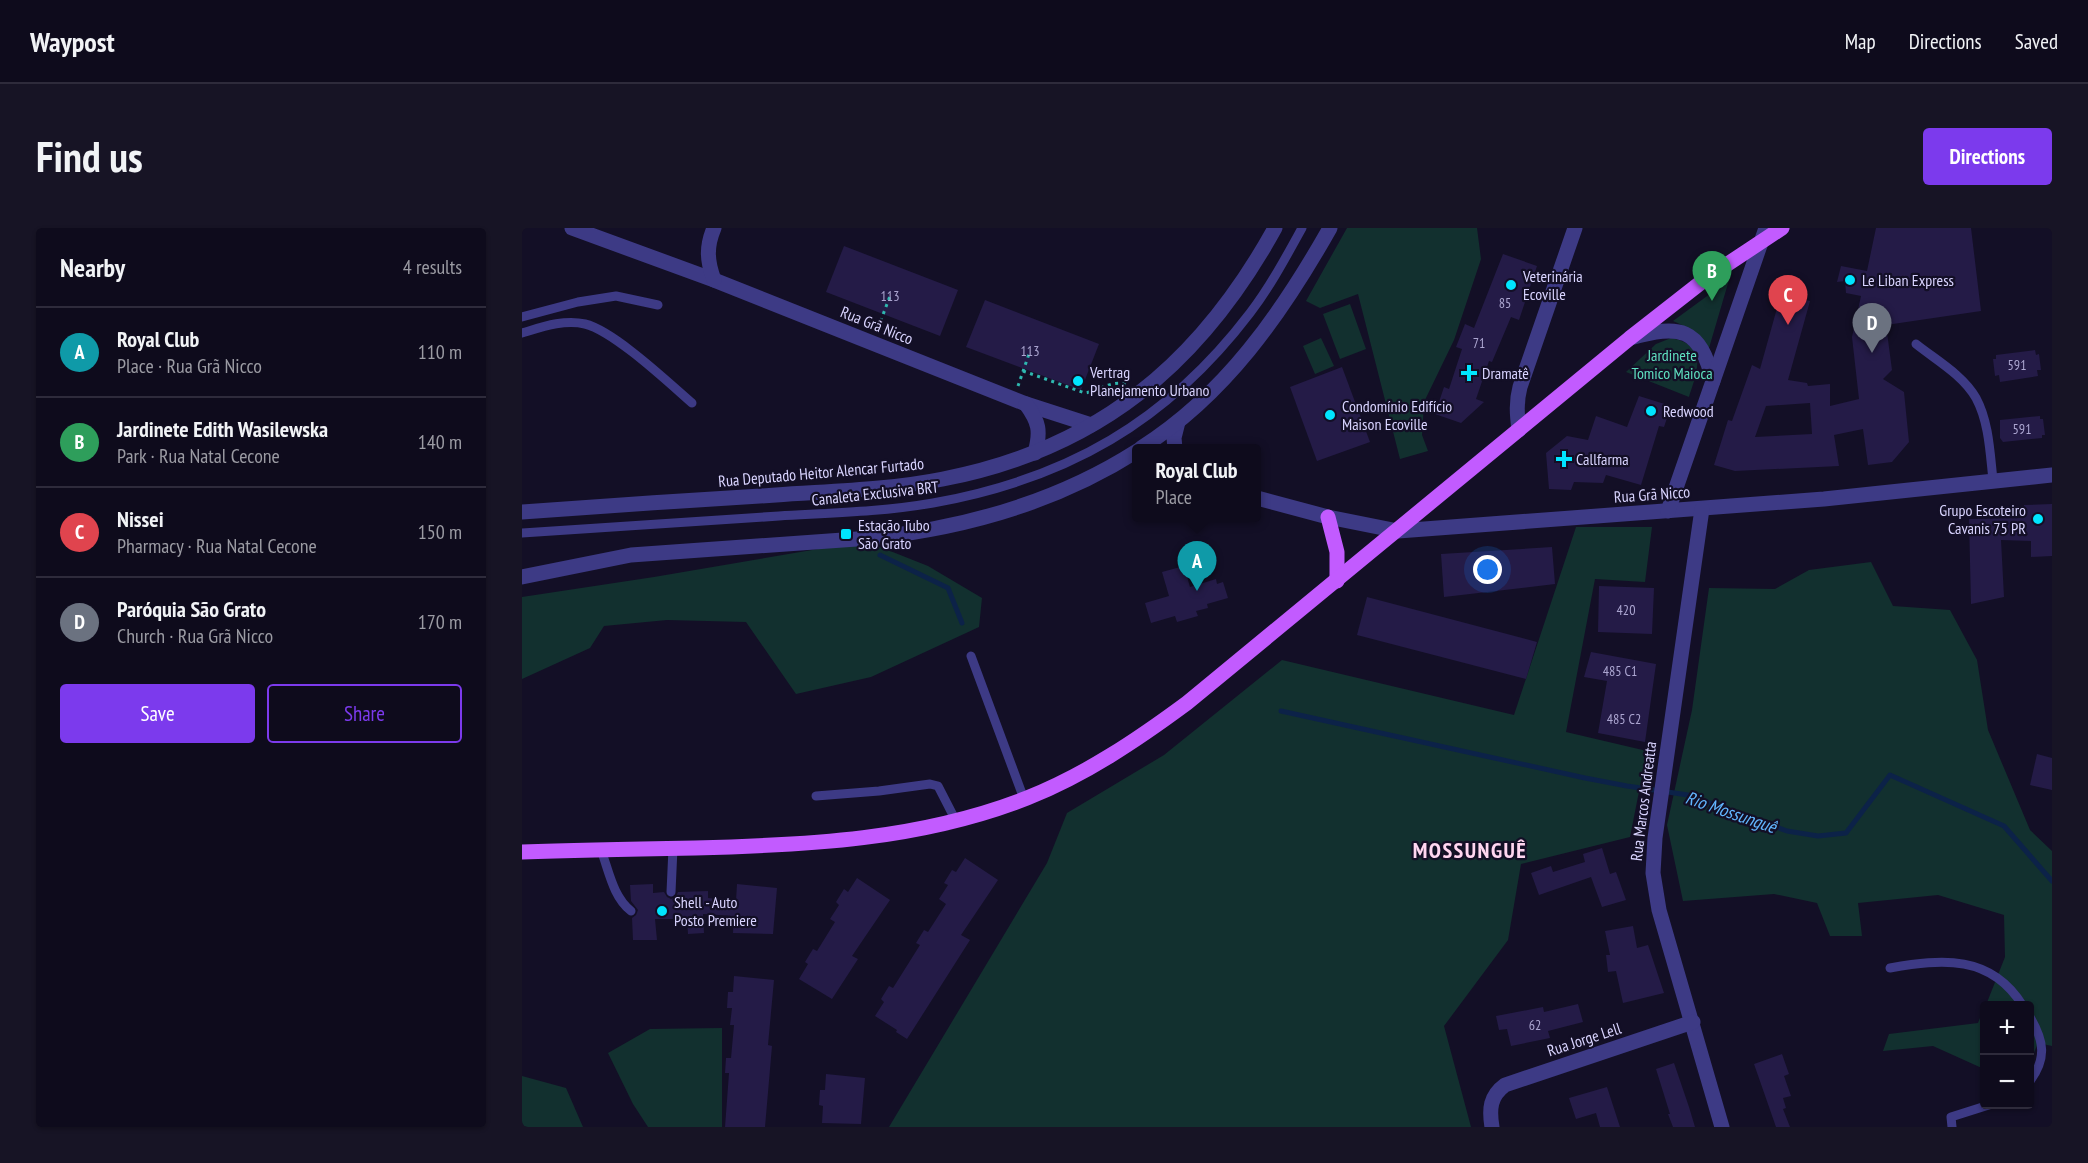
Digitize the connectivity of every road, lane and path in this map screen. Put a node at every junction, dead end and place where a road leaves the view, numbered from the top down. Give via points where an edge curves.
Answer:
1 (572, 228) edge
2 (714, 228) edge
3 (1275, 228) edge
4 (1302, 228) edge
5 (1330, 228) edge
6 (1575, 228) edge
7 (1782, 228) edge
8 (1764, 235) edge
9 (714, 280) junction
10 (890, 296) dead end
11 (658, 305) dead end
12 (522, 317) edge
13 (522, 333) edge
14 (1630, 338) junction
15 (873, 342) junction
16 (1916, 344) dead end
17 (1030, 351) dead end
18 (1023, 371) junction
19 (1713, 381) junction
20 (1019, 383) dead end
21 (1139, 394) junction
22 (693, 403) dead end
23 (1026, 404) junction
24 (1178, 422) junction
25 (1091, 425) junction
26 (1519, 430) junction
27 (1147, 444) edge
28 (1175, 444) edge
29 (1035, 453) junction
30 (1132, 456) edge
31 (2052, 476) edge
32 (1993, 480) junction
33 (1261, 499) edge
34 (524, 509) edge
35 (1702, 509) junction
36 (1668, 511) junction
37 (1328, 517) junction
38 (1398, 531) junction
39 (522, 533) edge
40 (522, 577) edge
41 (1337, 581) junction
42 (971, 656) dead end
43 (816, 796) dead end
44 (1024, 798) junction
45 (956, 821) junction
46 (673, 848) junction
47 (601, 850) junction
48 (522, 852) edge
49 (671, 892) dead end
50 (631, 911) dead end
51 (1890, 968) dead end
52 (2020, 1001) edge
53 (1693, 1022) junction
54 (2034, 1024) edge
55 (2034, 1075) edge
56 (1980, 1108) edge
57 (1492, 1127) edge
58 (1722, 1127) edge
59 (1952, 1127) edge

1 - 9 street, Rua Grã Nicco
2 - 9 street via 707,254
3 - 21 street, Rua Deputado Heitor Alencar Furtado via 1243,281 1204,333
4 - 39 lane, Canaleta Exclusiva BRT via 1251,312 1178,393 1119,436 1028,479 905,508
5 - 24 street via 1265,332
6 - 26 street via 1516,399
7 - 8 main road
8 - 14 main road
8 - 19 street
9 - 15 street, Rua Grã Nicco
10 - 15 path
11 - 12 lane via 616,296
13 - 22 lane via 555,324 585,324 630,351
14 - 19 street via 1664,331 1688,334 1703,350
14 - 26 main road
15 - 23 street, Rua Grã Nicco
16 - 32 lane via 1958,377 1975,396 1984,417
17 - 18 path
18 - 20 path
18 - 21 path via 1078,392 1093,392 1117,382
19 - 36 street
21 - 25 street, Rua Deputado Heitor Alencar Furtado
23 - 25 street, Rua Grã Nicco
23 - 29 street via 1039,427
24 - 27 street
24 - 28 street
25 - 29 street, Rua Deputado Heitor Alencar Furtado
26 - 38 main road
29 - 34 street, Rua Deputado Heitor Alencar Furtado via 971,473 892,487
30 - 40 street via 1044,498 959,524 871,538 631,555
31 - 32 street, Rua Grã Nicco
32 - 35 street, Rua Grã Nicco
33 - 37 street, Rua Grã Nicco
35 - 36 street, Rua Grã Nicco
35 - 53 street, Rua Marcos Andreatta via 1653,856 1655,890
36 - 38 street, Rua Grã Nicco
37 - 38 street, Rua Grã Nicco
37 - 41 main road via 1337,552
38 - 41 main road
41 - 44 main road via 1160,723 1087,768
42 - 44 lane
43 - 45 lane via 930,784 942,791
44 - 45 main road
45 - 46 main road via 848,840
46 - 47 main road
46 - 49 lane
47 - 48 main road
47 - 50 lane via 618,896
51 - 52 lane via 1929,961 1974,966 2007,984
53 - 57 street, Rua Jorge Lell via 1515,1080 1498,1090 1492,1099
53 - 58 street, Rua Marcos Andreatta
54 - 55 lane via 2043,1050
56 - 59 lane via 1951,1117

